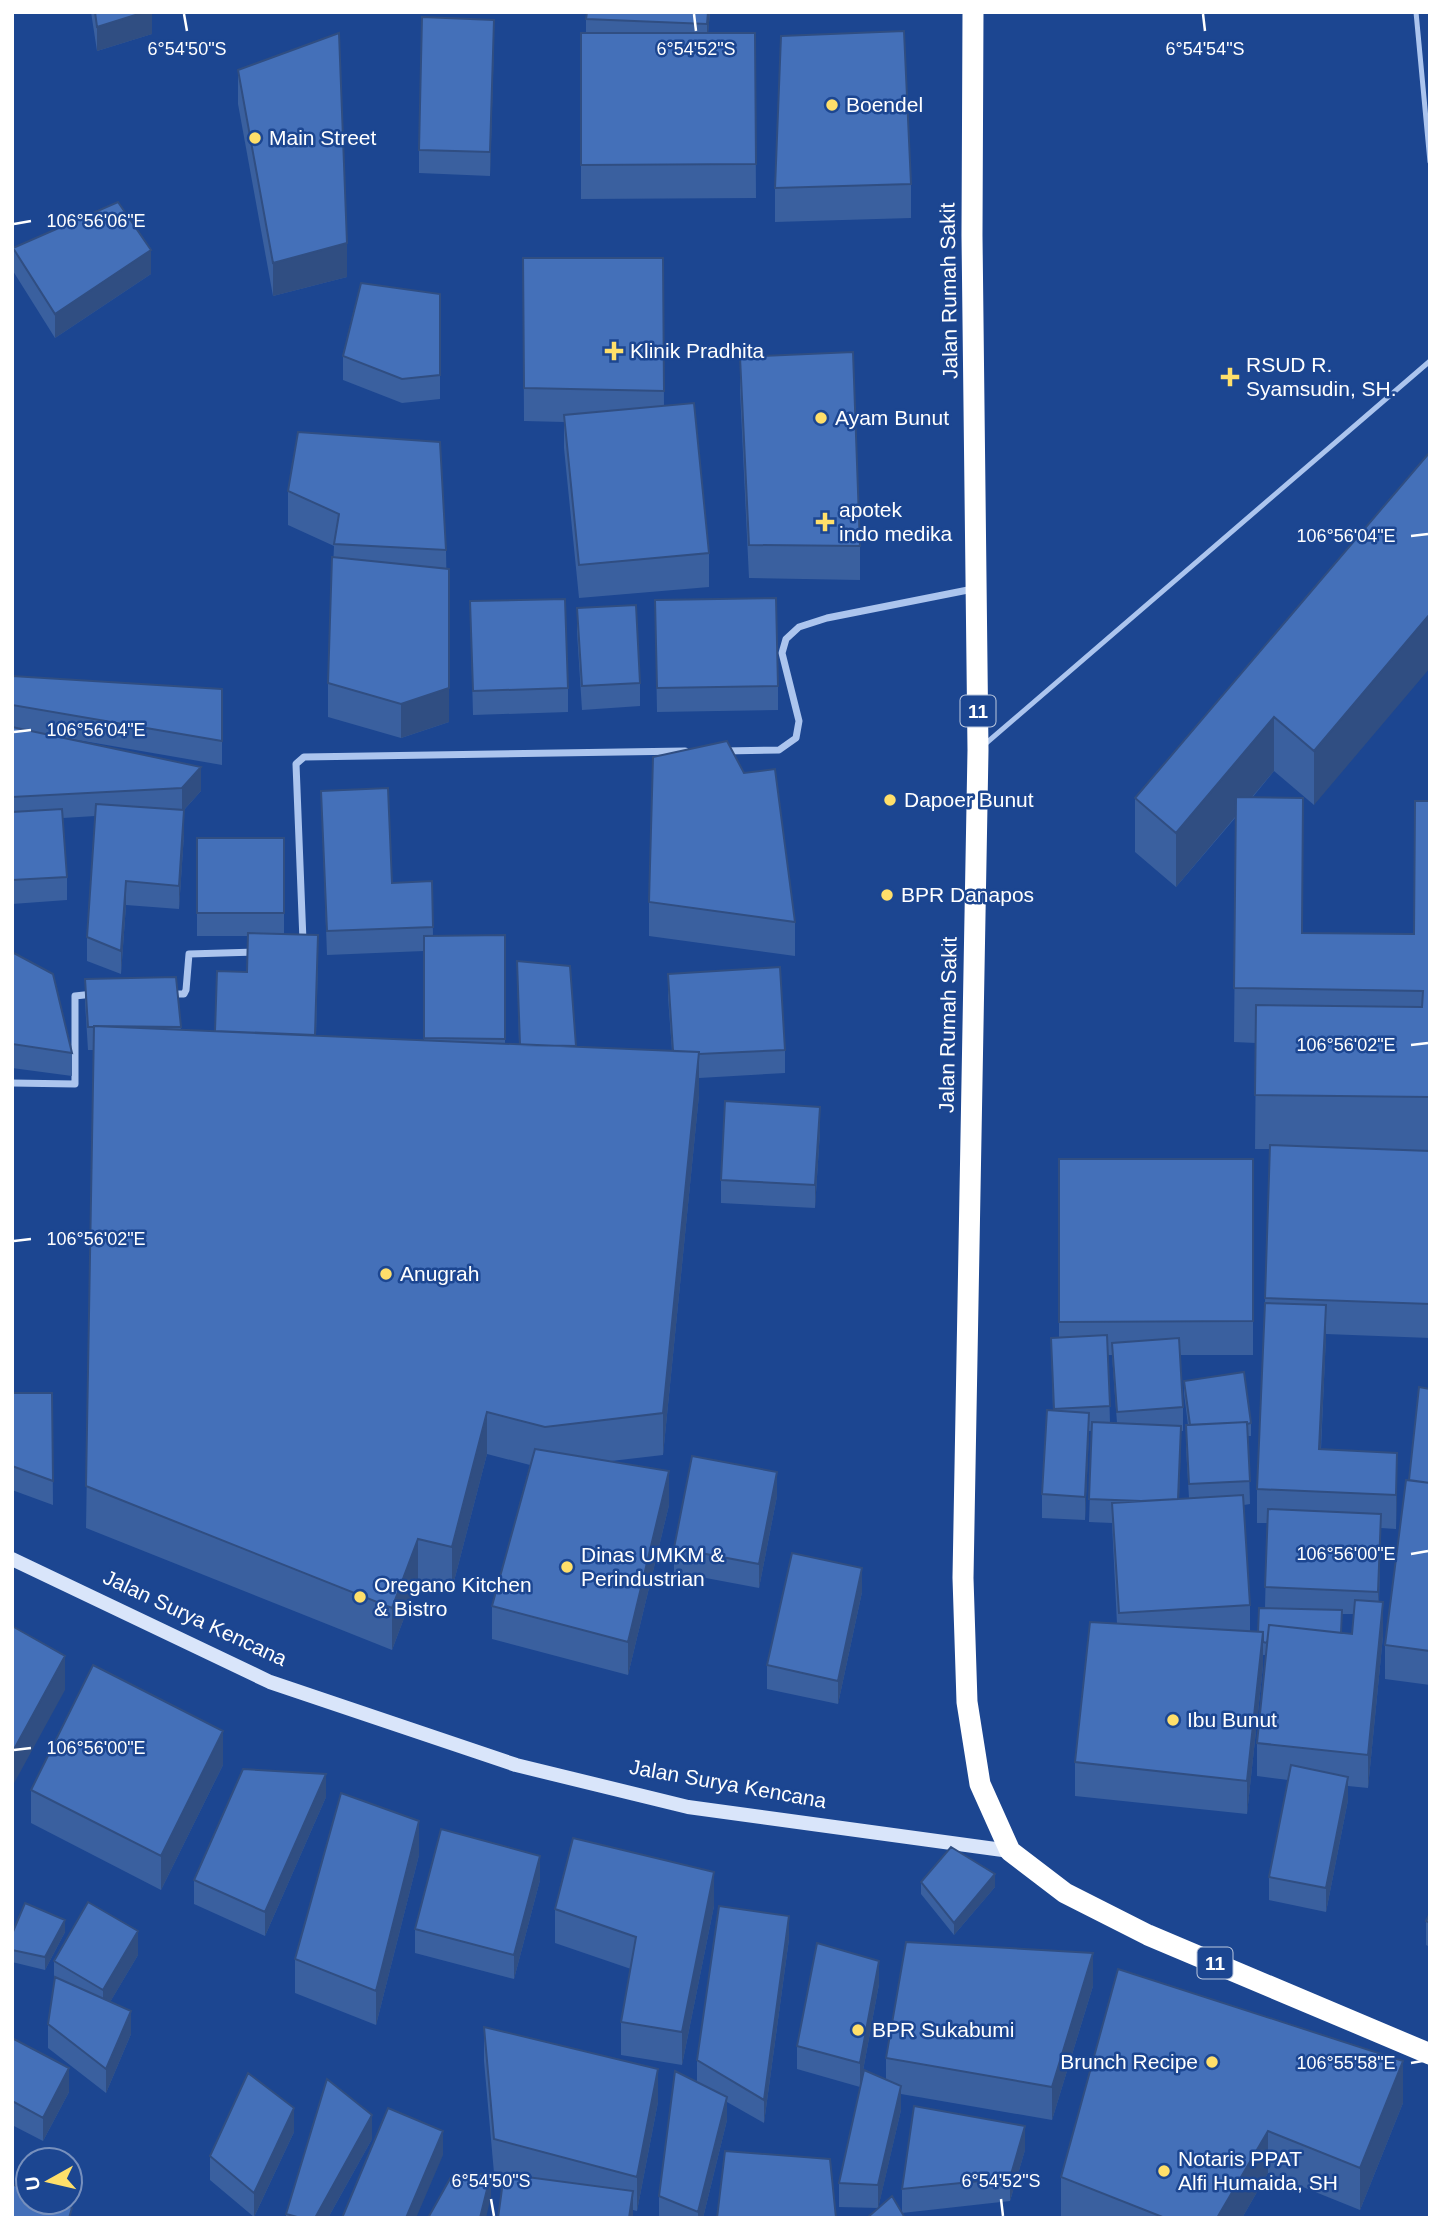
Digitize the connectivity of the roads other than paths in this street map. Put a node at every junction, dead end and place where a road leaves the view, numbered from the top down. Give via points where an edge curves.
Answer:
1 (973, 12) edge
2 (1416, 12) edge
3 (1430, 162) edge
4 (1430, 361) edge
5 (977, 588) junction
6 (978, 750) junction
7 (695, 751) edge
8 (709, 751) edge
9 (297, 951) edge
10 (270, 952) edge
11 (103, 994) edge
12 (157, 994) edge
13 (12, 1083) edge
14 (12, 1559) edge
15 (1010, 1852) junction
16 (1430, 2054) edge

1 - 5 highway, Jalan Rumah Sakit / 11
2 - 3 lane
4 - 6 lane
5 - 6 highway, Jalan Rumah Sakit / 11
5 - 8 street via 799,627 786,639 782,653 799,722 796,738 779,750
6 - 15 highway, Jalan Rumah Sakit / 11 via 963,1578 967,1702 980,1784
7 - 9 street via 304,757 296,764 303,949
10 - 12 street via 189,954 184,994
11 - 13 street via 75,996 75,1084
14 - 15 street, Jalan Surya Kencana via 270,1682 516,1765 688,1807
15 - 16 highway, Jalan Surya Kencana / 11 via 1065,1893 1148,1935

